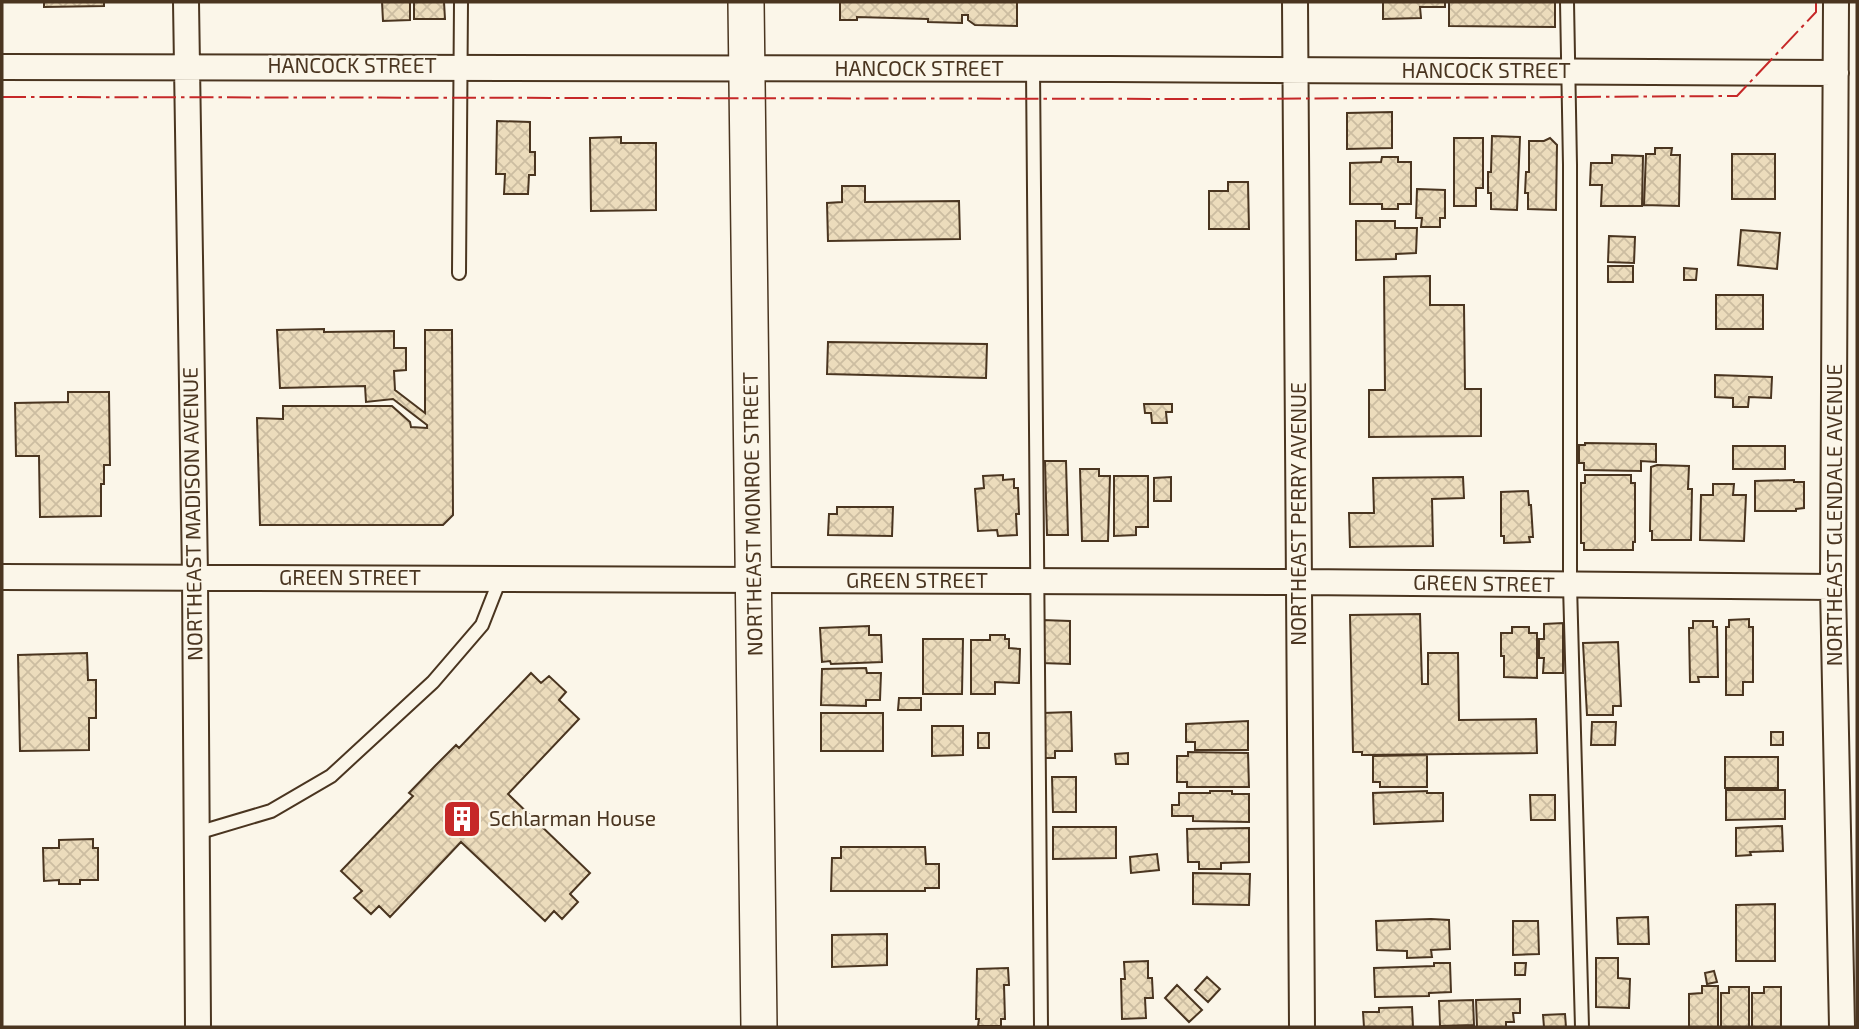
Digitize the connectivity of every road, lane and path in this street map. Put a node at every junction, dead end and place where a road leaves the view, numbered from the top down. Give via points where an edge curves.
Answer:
1 (186, 2) edge
2 (461, 2) edge
3 (746, 2) edge
4 (1295, 2) edge
5 (1567, 2) edge
6 (1836, 2) edge
7 (185, 65) junction
8 (2, 66) edge
9 (460, 67) junction
10 (747, 69) junction
11 (1033, 69) junction
12 (1296, 70) junction
13 (1566, 72) junction
14 (1836, 73) junction
15 (1847, 207) edge
16 (459, 273) dead end
17 (195, 577) junction
18 (2, 578) edge
19 (500, 579) junction
20 (754, 581) junction
21 (1037, 582) junction
22 (1300, 582) junction
23 (1570, 585) junction
24 (1833, 587) junction
25 (197, 833) junction
26 (198, 1027) edge
27 (759, 1027) edge
28 (1041, 1027) edge
29 (1302, 1027) edge
30 (1582, 1027) edge
31 (1842, 1027) edge

1 - 7 street, NORTHEAST MADISON AVENUE
2 - 9 lane
3 - 10 street, NORTHEAST MONROE STREET
4 - 12 street, NORTHEAST PERRY AVENUE
5 - 13 lane
6 - 14 street, NORTHEAST GLENDALE AVENUE
7 - 8 street, HANCOCK STREET
7 - 9 street, HANCOCK STREET
7 - 17 street, NORTHEAST MADISON AVENUE
9 - 10 street, HANCOCK STREET
9 - 16 lane
10 - 11 street, HANCOCK STREET
10 - 20 street, NORTHEAST MONROE STREET
11 - 12 street, HANCOCK STREET
11 - 21 lane
12 - 13 street, HANCOCK STREET
12 - 22 street, NORTHEAST PERRY AVENUE
13 - 14 street, HANCOCK STREET
13 - 23 lane
14 - 15 street, NORTHEAST GLENDALE AVENUE
15 - 24 street, NORTHEAST GLENDALE AVENUE
17 - 18 street, GREEN STREET
17 - 19 street, GREEN STREET
17 - 25 street, NORTHEAST MADISON AVENUE
19 - 20 street, GREEN STREET
19 - 25 lane via 482,625 466,644 433,682 331,776 271,811
20 - 21 street, GREEN STREET
20 - 27 street, NORTHEAST MONROE STREET
21 - 22 street, GREEN STREET
21 - 28 lane
22 - 23 street, GREEN STREET
22 - 29 street, NORTHEAST PERRY AVENUE
23 - 24 street, GREEN STREET
23 - 30 lane
24 - 31 street, NORTHEAST GLENDALE AVENUE
25 - 26 street, NORTHEAST MADISON AVENUE

